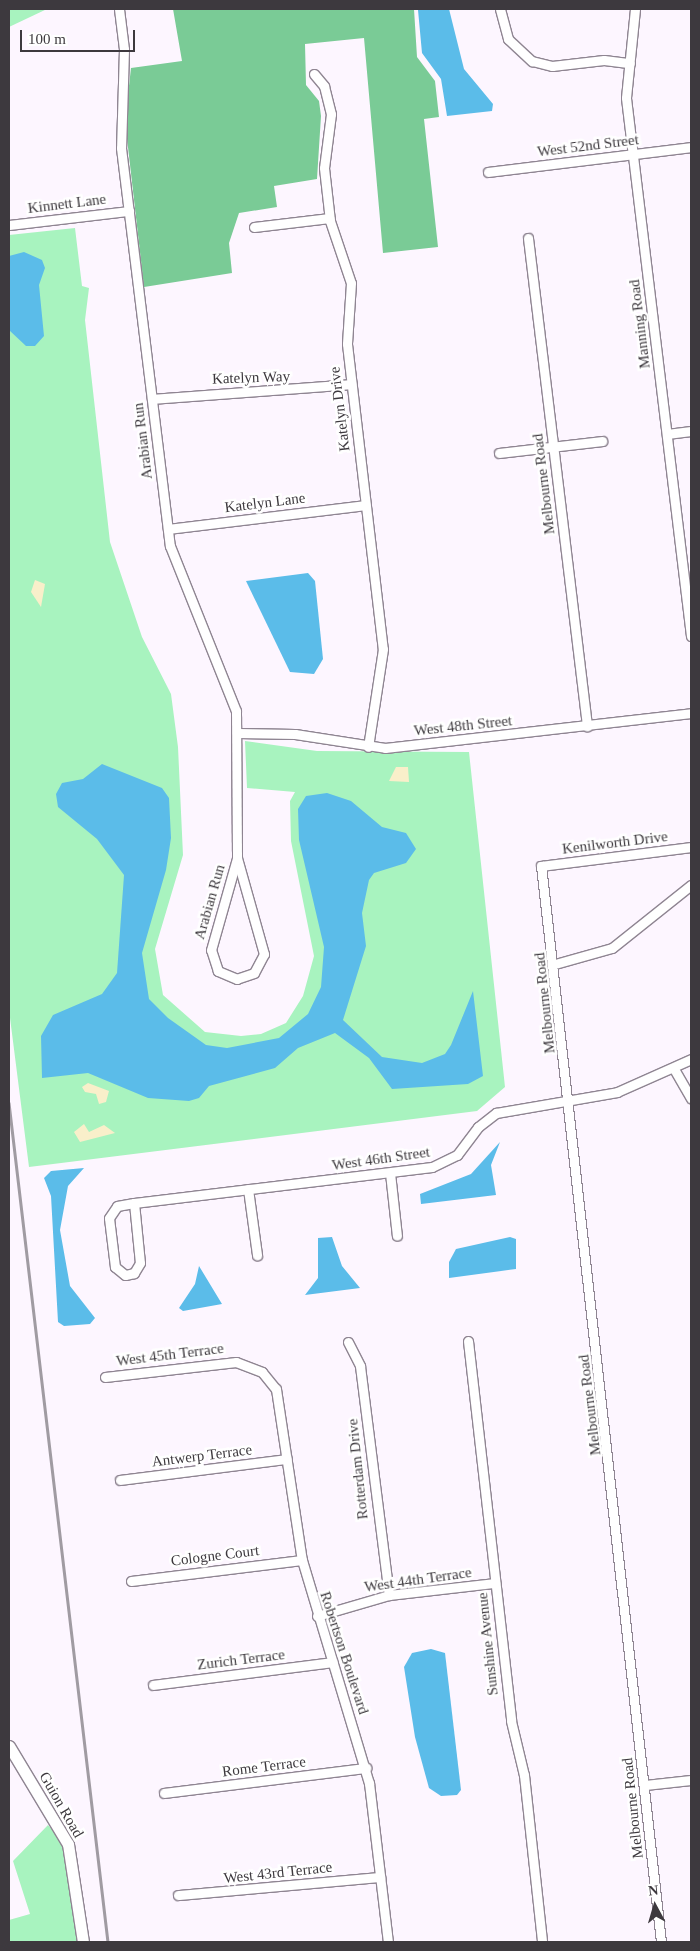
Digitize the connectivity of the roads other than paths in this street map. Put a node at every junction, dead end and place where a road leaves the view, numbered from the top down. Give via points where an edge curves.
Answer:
1 (119, 9) edge
2 (500, 9) edge
3 (635, 9) edge
4 (630, 64) junction
5 (314, 74) dead end
6 (691, 147) edge
7 (633, 154) junction
8 (488, 172) dead end
9 (129, 211) junction
10 (329, 218) junction
11 (9, 225) edge
12 (254, 227) dead end
13 (528, 238) dead end
14 (351, 384) junction
15 (152, 399) junction
16 (691, 431) edge
17 (667, 434) junction
18 (602, 441) dead end
19 (554, 447) junction
20 (499, 453) dead end
21 (366, 505) junction
22 (168, 529) junction
23 (691, 636) edge
24 (691, 713) edge
25 (587, 726) junction
26 (238, 733) junction
27 (368, 747) junction
28 (691, 847) edge
29 (237, 858) junction
30 (542, 866) joint
31 (691, 886) edge
32 (555, 964) junction
33 (691, 1059) edge
34 (674, 1069) junction
35 (691, 1098) edge
36 (570, 1100) junction
37 (390, 1173) junction
38 (248, 1189) junction
39 (134, 1203) junction
40 (397, 1236) dead end
41 (257, 1255) dead end
42 (468, 1341) dead end
43 (348, 1342) dead end
44 (265, 1375) joint
45 (105, 1377) dead end
46 (287, 1459) junction
47 (120, 1480) dead end
48 (302, 1560) junction
49 (131, 1581) dead end
50 (495, 1583) junction
51 (389, 1595) junction
52 (317, 1616) junction
53 (333, 1662) junction
54 (153, 1685) dead end
55 (9, 1746) edge
56 (366, 1768) junction
57 (691, 1780) edge
58 (645, 1785) junction
59 (164, 1793) dead end
60 (380, 1877) junction
61 (178, 1895) dead end
62 (83, 1942) edge
63 (388, 1942) edge
64 (542, 1942) edge
65 (661, 1942) edge

1 - 9 street, Arabian Run via 124,54 120,132
2 - 4 street via 508,39 532,61 552,66 604,60
3 - 4 street, Manning Road
4 - 7 street, Manning Road via 626,91
5 - 10 street, Katelyn Drive via 324,86 330,114 324,168
6 - 7 street, West 52nd Street
7 - 8 street, West 52nd Street
7 - 17 street, Manning Road
9 - 11 street, Kinnett Lane
9 - 15 street, Arabian Run
10 - 12 street
10 - 14 street, Katelyn Drive via 351,283 346,341
13 - 19 street, Melbourne Road
14 - 15 street, Katelyn Way
14 - 21 street, Katelyn Drive
15 - 22 street, Arabian Run
16 - 17 street
17 - 23 street, Manning Road
18 - 19 street
19 - 20 street
19 - 25 street, Melbourne Road
21 - 22 street, Katelyn Lane
21 - 27 street, Katelyn Drive via 383,651
22 - 26 street, Arabian Run via 177,572 232,696
24 - 25 street, West 48th Street
25 - 27 street, West 48th Street
26 - 27 street, West 48th Street via 295,734
26 - 29 street, Arabian Run
28 - 30 street, Kenilworth Drive
29 - 29 street, Arabian Run via 264,954 254,973 237,979 218,971 210,950
30 - 32 street, Melbourne Road
31 - 32 street via 612,948
32 - 36 street, Melbourne Road
33 - 34 street, West 46th Street
34 - 35 street
34 - 36 street, West 46th Street via 617,1092
36 - 37 street, West 46th Street via 496,1113 450,1160
36 - 58 street, Melbourne Road
37 - 38 street, West 46th Street
37 - 40 street
38 - 39 street, West 46th Street
38 - 41 street
39 - 39 street, West 46th Street via 117,1206 109,1218 114,1264 126,1275 134,1273 140,1263
42 - 50 street, Sunshine Avenue
43 - 51 street, Rotterdam Drive via 360,1366
44 - 45 street, West 45th Terrace via 232,1362
44 - 46 street, Robertson Boulevard via 280,1400
46 - 47 street, Antwerp Terrace
46 - 48 street, Robertson Boulevard
48 - 49 street, Cologne Court
48 - 52 street, Robertson Boulevard
50 - 51 street, West 44th Terrace
50 - 64 street, Sunshine Avenue
51 - 52 street, West 44th Terrace
52 - 53 street, Robertson Boulevard
53 - 54 street, Zurich Terrace
53 - 56 street, Robertson Boulevard
55 - 62 street, Guion Road via 68,1844
56 - 59 street, Rome Terrace
56 - 60 street, Robertson Boulevard
57 - 58 street
58 - 65 street, Melbourne Road
60 - 61 street, West 43rd Terrace
60 - 63 street, Robertson Boulevard

